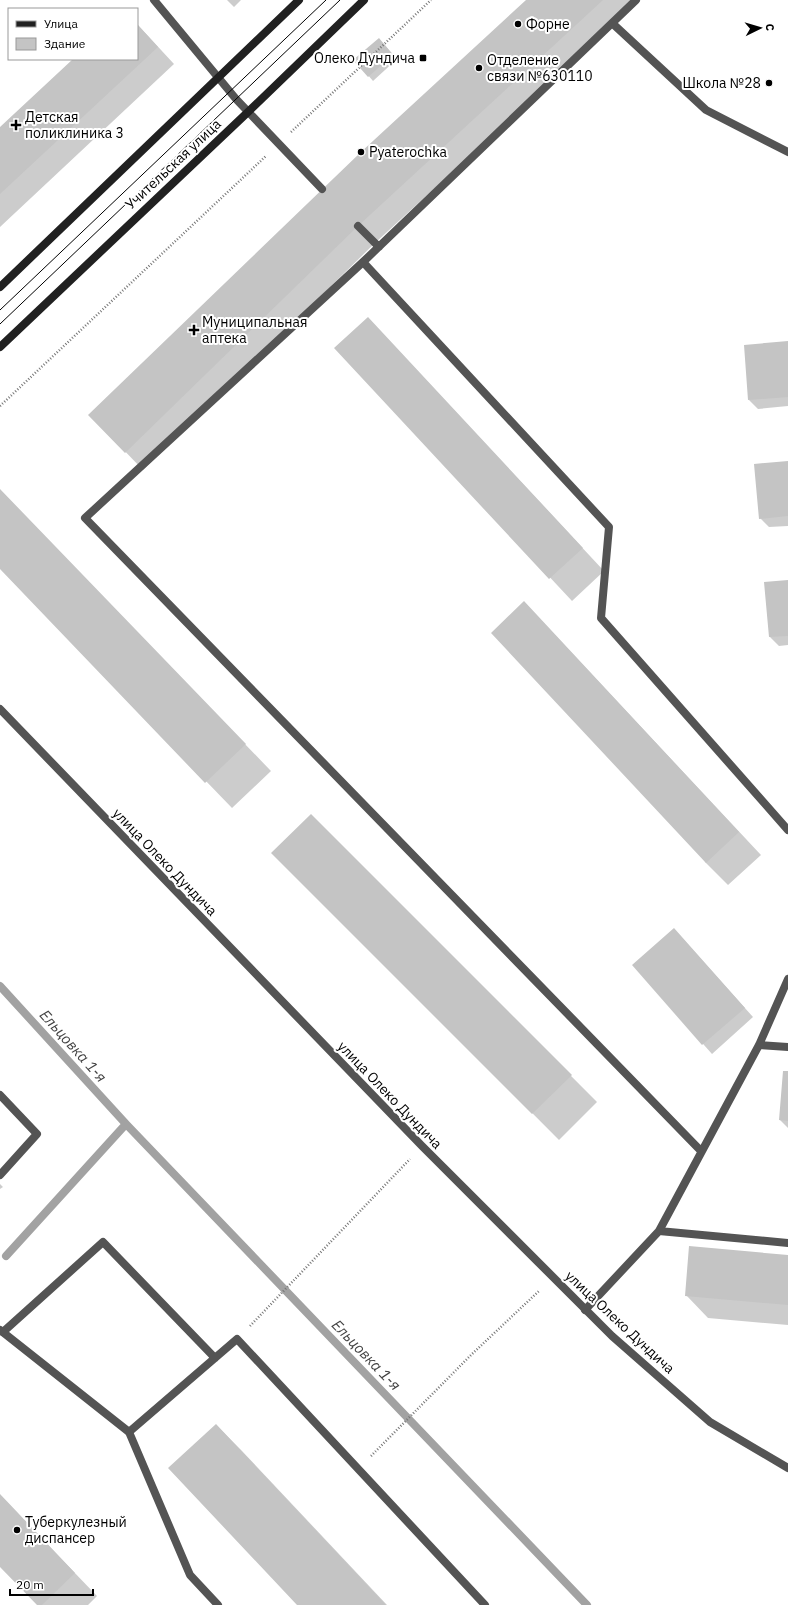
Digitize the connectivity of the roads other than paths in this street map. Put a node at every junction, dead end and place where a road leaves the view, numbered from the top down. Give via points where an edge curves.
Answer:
1 (154, 0) edge
2 (299, 0) edge
3 (364, 0) edge
4 (636, 0) edge
5 (612, 23) junction
6 (219, 78) junction
7 (248, 112) junction
8 (788, 152) edge
9 (322, 189) dead end
10 (358, 226) dead end
11 (379, 247) junction
12 (363, 262) junction
13 (0, 287) edge
14 (0, 346) edge
15 (0, 709) edge
16 (788, 830) edge
17 (788, 979) edge
18 (759, 1045) junction
19 (788, 1047) edge
20 (0, 1095) edge
21 (701, 1151) junction
22 (0, 1175) edge
23 (658, 1231) junction
24 (788, 1242) edge
25 (585, 1310) junction
26 (1, 1331) edge
27 (215, 1358) junction
28 (129, 1432) junction
29 (788, 1468) edge
30 (218, 1605) edge
31 (485, 1605) edge

1 - 6 street
2 - 6 main road
3 - 7 main road, Учительская улица
4 - 5 street
5 - 8 street via 706,110
5 - 11 street
6 - 7 street
6 - 13 main road
7 - 9 street
7 - 14 main road, Учительская улица
10 - 11 street
11 - 12 street
12 - 16 street via 609,527 601,618
12 - 21 street via 85,518
15 - 25 street, улица Олеко Дундича via 422,1146
17 - 18 street
18 - 19 street
18 - 21 street
20 - 22 street via 37,1134
21 - 23 street
23 - 24 street
23 - 25 street
25 - 29 street, улица Олеко Дундича via 710,1422
26 - 27 street via 103,1242
26 - 28 street
27 - 28 street
27 - 31 street via 237,1339
28 - 30 street via 190,1575

